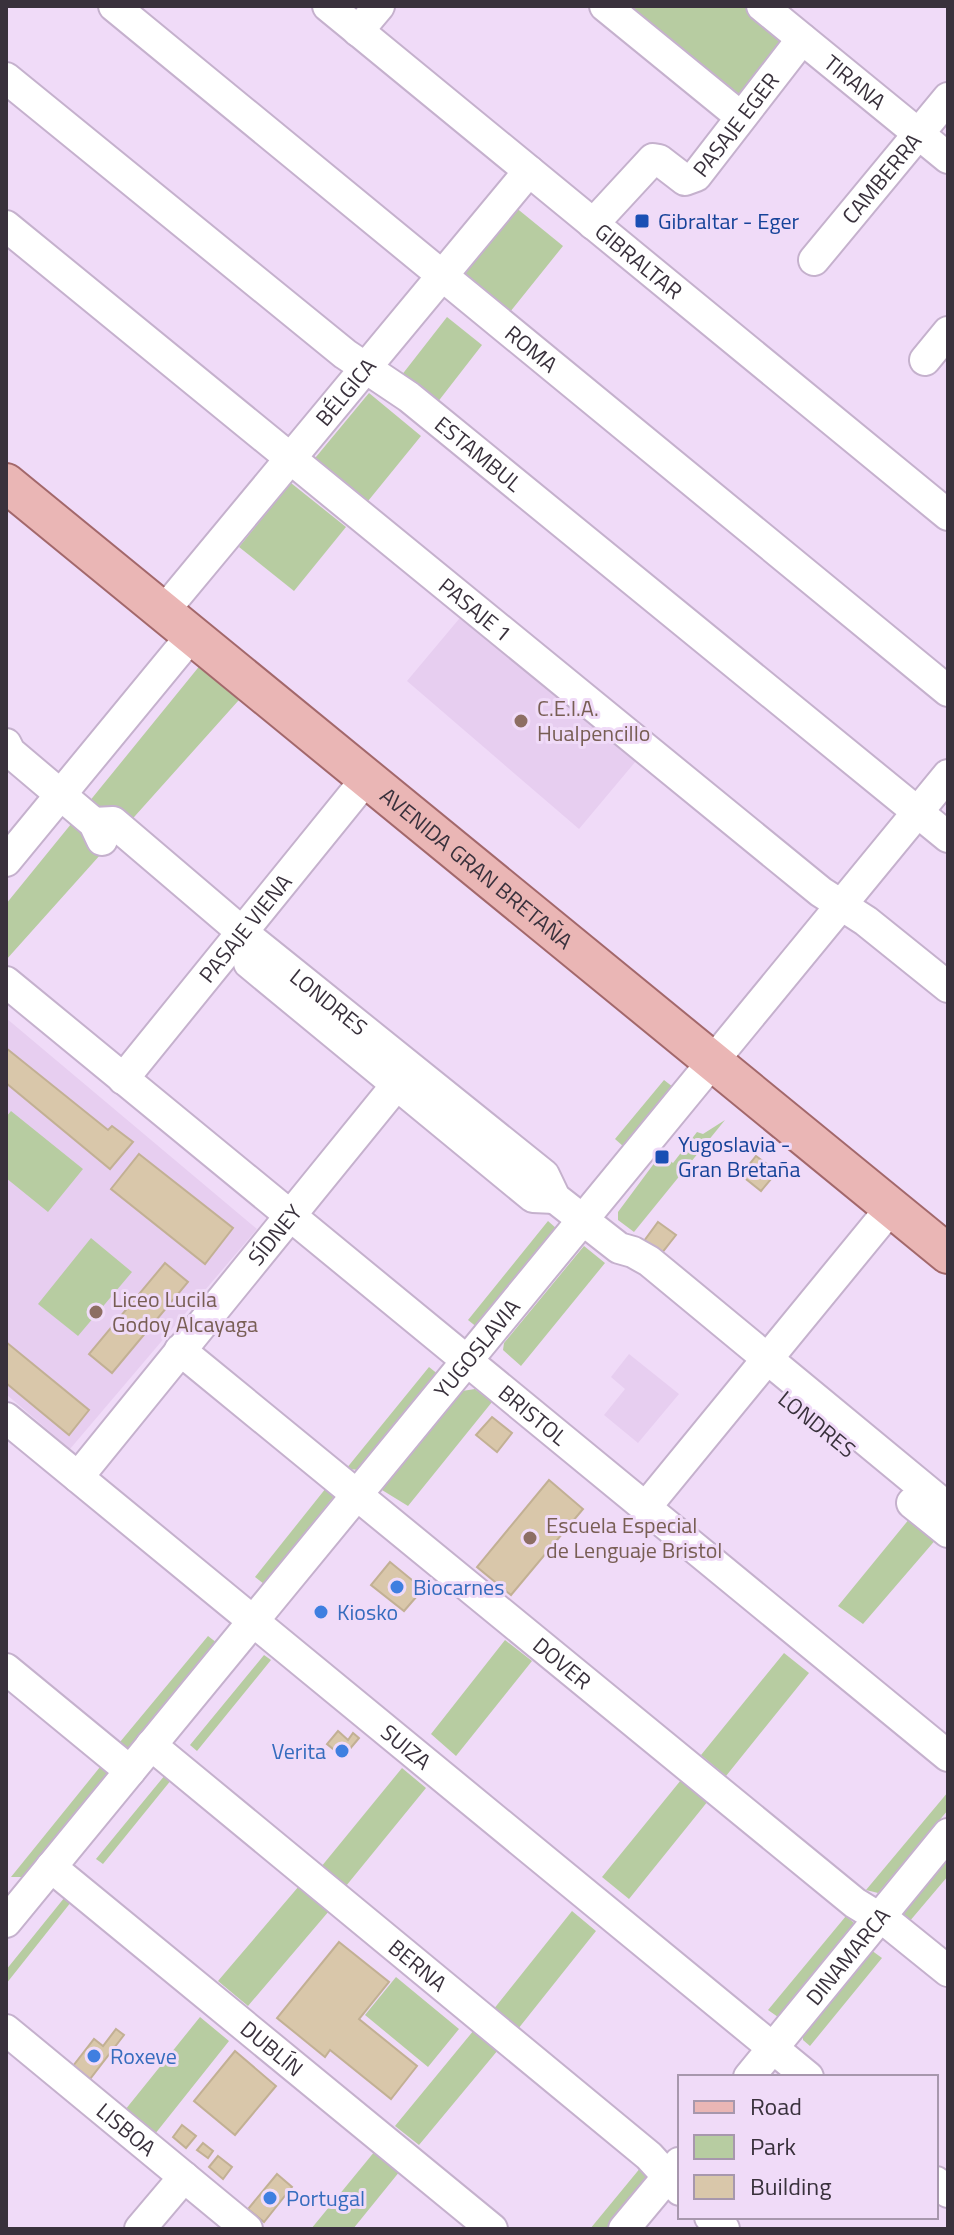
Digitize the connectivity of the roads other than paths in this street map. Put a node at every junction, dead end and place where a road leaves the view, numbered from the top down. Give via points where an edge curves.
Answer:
1 (114, 6) edge
2 (328, 6) edge
3 (379, 6) edge
4 (605, 6) edge
5 (762, 6) edge
6 (358, 31) junction
7 (802, 39) junction
8 (6, 78) edge
9 (948, 98) edge
10 (741, 117) junction
11 (919, 134) junction
12 (948, 158) edge
13 (529, 171) junction
14 (593, 224) junction
15 (6, 226) edge
16 (814, 260) dead end
17 (442, 276) junction
18 (948, 332) edge
19 (925, 360) dead end
20 (366, 367) junction
21 (290, 459) junction
22 (6, 483) edge
23 (948, 515) edge
24 (177, 623) junction
25 (948, 691) edge
26 (7, 749) edge
27 (948, 775) edge
28 (367, 778) junction
29 (60, 795) junction
30 (918, 812) junction
31 (948, 837) edge
32 (6, 861) edge
33 (842, 905) junction
34 (236, 940) junction
35 (6, 982) edge
36 (948, 987) edge
37 (713, 1062) junction
38 (403, 1076) junction
39 (123, 1079) junction
40 (891, 1208) junction
41 (289, 1216) junction
42 (583, 1220) junction
43 (948, 1254) edge
44 (180, 1350) junction
45 (466, 1362) junction
46 (761, 1366) junction
47 (6, 1418) edge
48 (78, 1477) junction
49 (357, 1495) junction
50 (645, 1508) junction
51 (948, 1508) edge
52 (948, 1532) edge
53 (253, 1621) junction
54 (6, 1669) edge
55 (151, 1745) junction
56 (948, 1756) edge
57 (130, 1771) junction
58 (948, 1834) edge
59 (51, 1867) junction
60 (11, 1905) edge
61 (880, 1918) junction
62 (948, 1971) edge
63 (6, 2030) edge
64 (773, 2048) junction
65 (751, 2075) edge
66 (806, 2075) edge
67 (676, 2176) edge
68 (184, 2177) junction
69 (140, 2229) edge
70 (247, 2229) edge
71 (492, 2229) edge
72 (624, 2229) edge

1 - 17 street, ROMA
2 - 6 street, GIBRALTAR
3 - 6 street
4 - 10 street
5 - 7 street, TIRANA
6 - 13 street, GIBRALTAR
7 - 10 street, PASAJE EGER
7 - 11 street, TIRANA
8 - 20 street, ESTAMBUL
9 - 11 street, CAMBERRA
10 - 14 street, PASAJE EGER via 696,176 685,180 653,159
11 - 12 street, TIRANA
11 - 16 street, CAMBERRA
13 - 14 street, GIBRALTAR
13 - 17 street, BÉLGICA
14 - 23 street, GIBRALTAR
15 - 21 street, PASAJE 1
17 - 20 street, BÉLGICA
17 - 25 street, ROMA
18 - 19 street
20 - 21 street, BÉLGICA
20 - 30 street, ESTAMBUL via 420,405
21 - 24 street, BÉLGICA
21 - 33 street, PASAJE 1
22 - 24 main road, AVENIDA GRAN BRETAÑA
24 - 28 main road, AVENIDA GRAN BRETAÑA
24 - 29 street, BÉLGICA
26 - 29 street, LONDRES
27 - 30 street, YUGOSLAVIA
28 - 34 street, PASAJE VIENA
28 - 37 main road, AVENIDA GRAN BRETAÑA
29 - 32 street, BÉLGICA
29 - 34 street, LONDRES via 94,823 113,822
30 - 31 street, ESTAMBUL
30 - 33 street, YUGOSLAVIA
33 - 36 street, PASAJE 1
33 - 37 street, YUGOSLAVIA
34 - 38 street, LONDRES
34 - 39 street, PASAJE VIENA
35 - 39 street, BRISTOL
37 - 40 main road, AVENIDA GRAN BRETAÑA
37 - 42 street, YUGOSLAVIA
38 - 41 street, SÍDNEY
38 - 42 street, LONDRES via 544,1175 555,1198
39 - 41 street, BRISTOL
40 - 43 main road, AVENIDA GRAN BRETAÑA
40 - 46 street
41 - 44 street, SÍDNEY
41 - 45 street, BRISTOL
42 - 45 street, YUGOSLAVIA
42 - 46 street, LONDRES via 619,1248 649,1261
44 - 48 street, SÍDNEY
44 - 49 street, DOVER
45 - 49 street, YUGOSLAVIA
45 - 50 street, BRISTOL
46 - 50 street
46 - 51 street, LONDRES
46 - 52 street, LONDRES
47 - 48 street, SUIZA
48 - 53 street, SUIZA
49 - 53 street, YUGOSLAVIA
49 - 61 street, DOVER via 855,1903
50 - 56 street, BRISTOL
53 - 55 street, YUGOSLAVIA
53 - 64 street, SUIZA
54 - 57 street
55 - 57 street, YUGOSLAVIA
55 - 67 street, BERNA
57 - 59 street, YUGOSLAVIA
58 - 61 street, DINAMARCA
59 - 60 street, YUGOSLAVIA
59 - 71 street, DUBLÍN
61 - 62 street, DOVER
61 - 64 street, DINAMARCA
63 - 68 street, LISBOA
64 - 65 street, DINAMARCA
64 - 66 street, SUIZA
67 - 72 street
68 - 69 street
68 - 70 street, LISBOA

